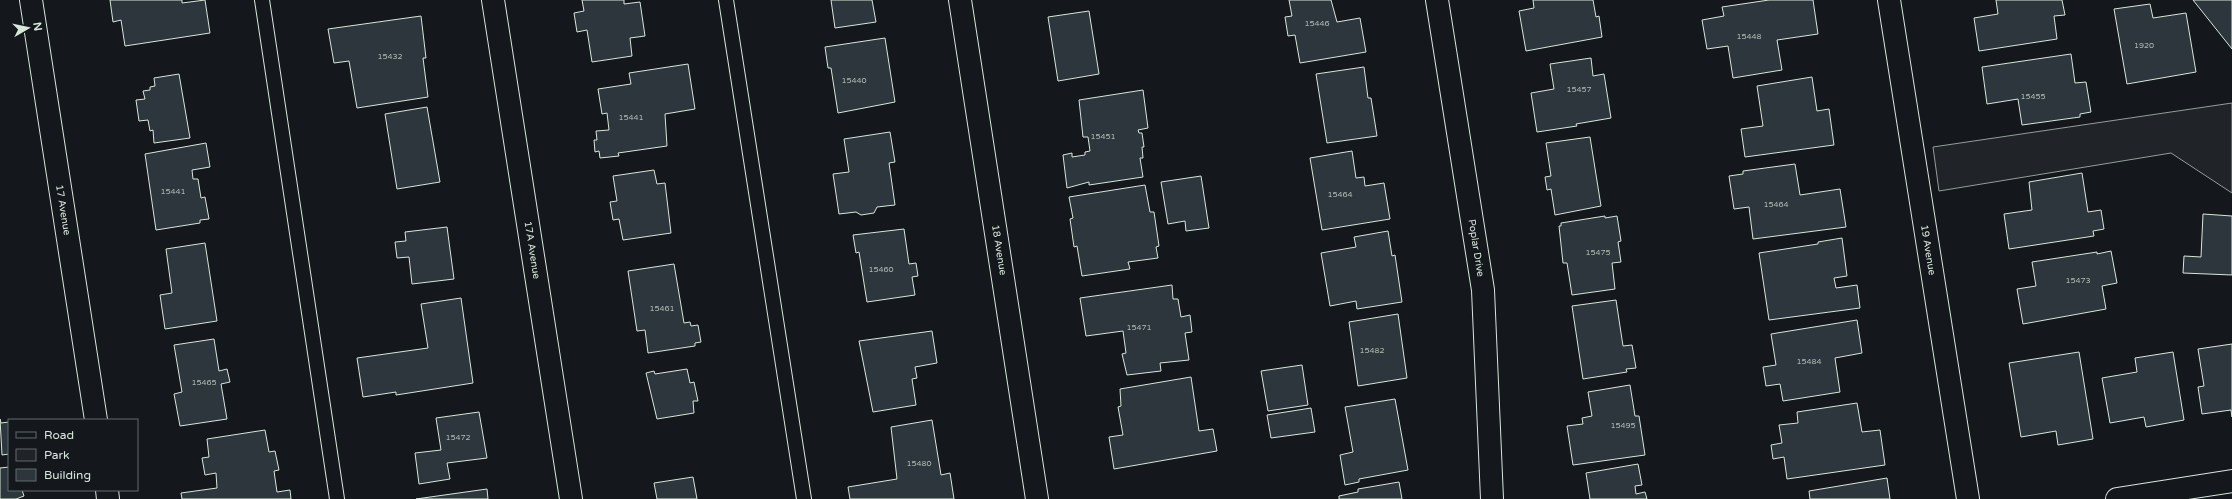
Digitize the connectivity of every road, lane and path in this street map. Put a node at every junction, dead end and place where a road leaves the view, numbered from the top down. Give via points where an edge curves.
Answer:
1 (31, 0) edge
2 (262, 0) edge
3 (493, 0) edge
4 (726, 0) edge
5 (960, 0) edge
6 (1437, 0) edge
7 (1889, 0) edge
8 (96, 419) edge
9 (2232, 480) edge
10 (337, 499) edge
11 (571, 499) edge
12 (804, 499) edge
13 (1037, 499) edge
14 (1492, 499) edge
15 (1968, 499) edge
16 (2117, 499) edge

1 - 8 street, 17 Avenue
2 - 10 lane
3 - 11 street, 17A Avenue
4 - 12 lane
5 - 13 street, 18 Avenue
6 - 14 street, Poplar Drive via 1483,290
7 - 15 street, 19 Avenue
9 - 16 street

